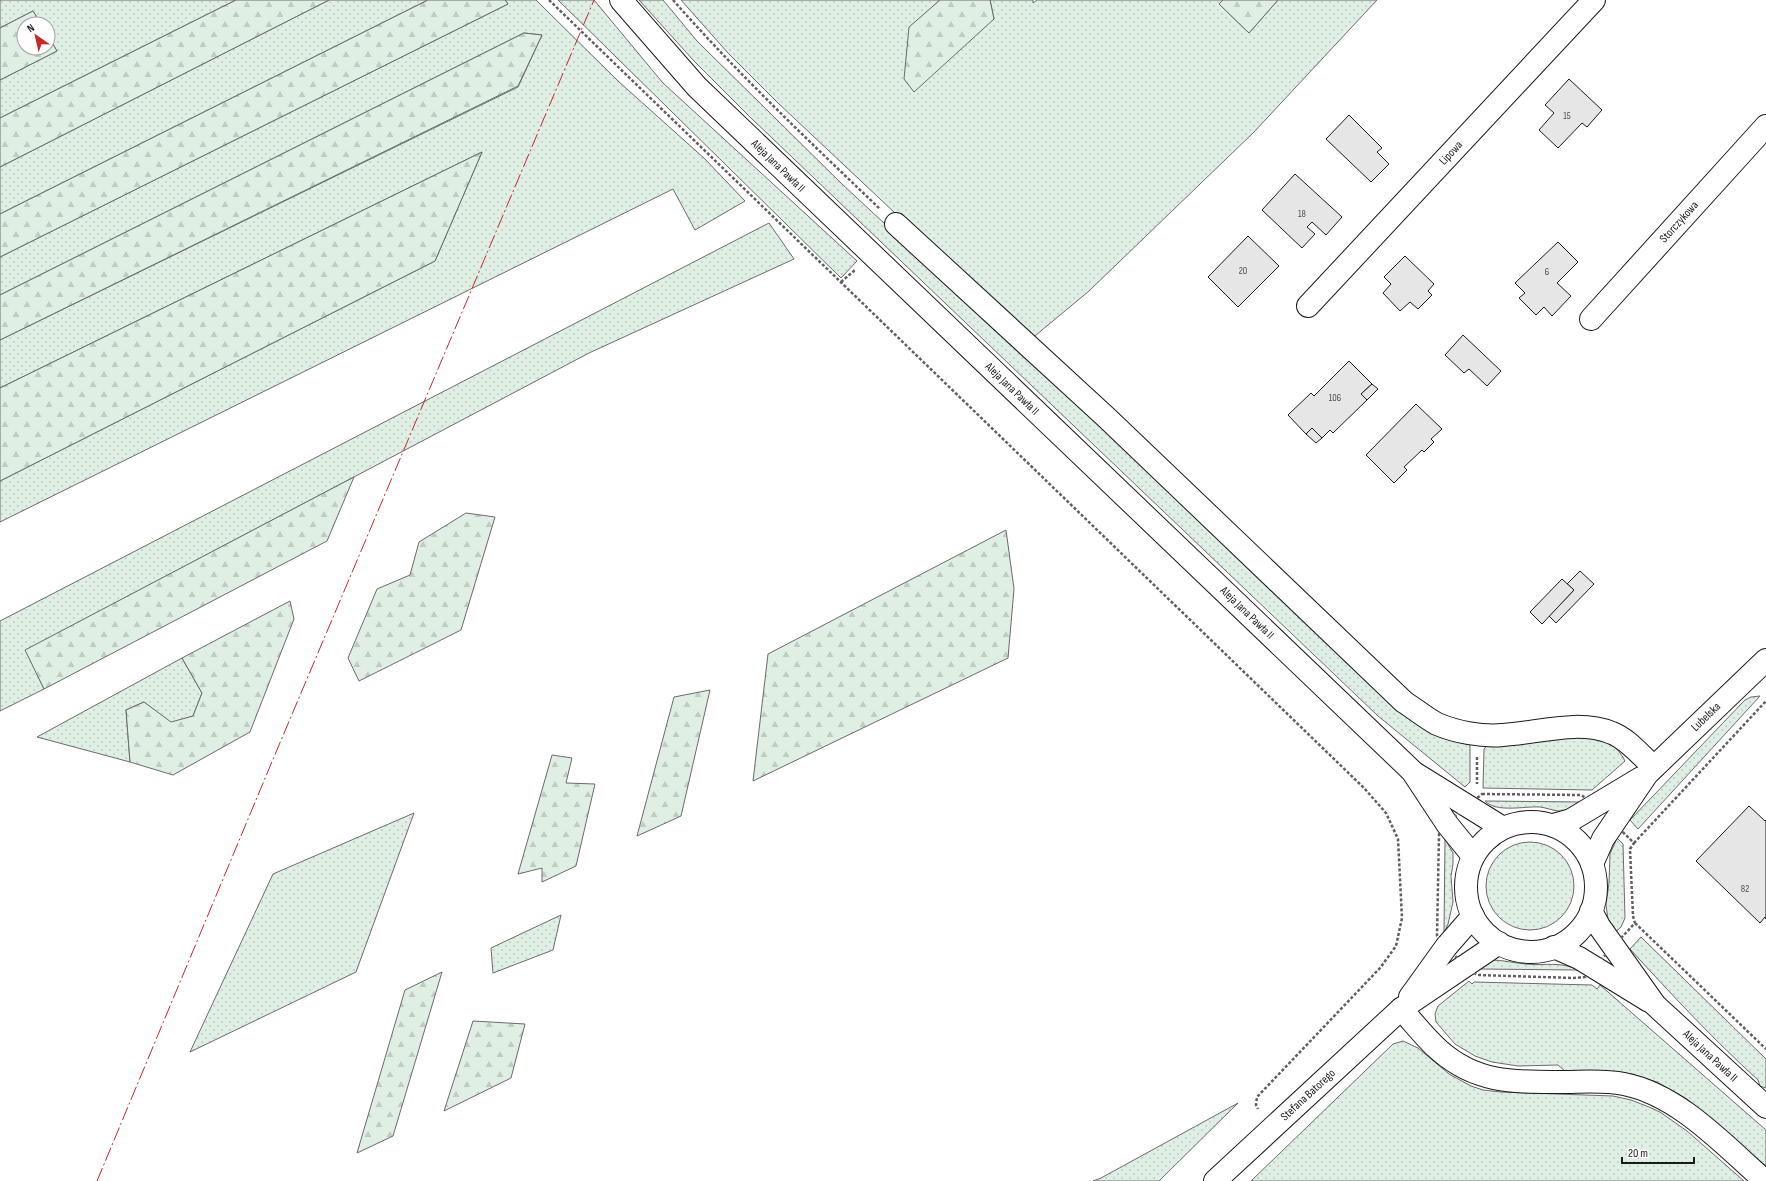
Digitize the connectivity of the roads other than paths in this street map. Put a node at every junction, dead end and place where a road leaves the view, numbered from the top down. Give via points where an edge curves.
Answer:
1 (621, 0) edge
2 (1594, 0) edge
3 (1766, 126) edge
4 (896, 224) road end
5 (1308, 306) dead end
6 (1591, 318) dead end
7 (1762, 671) edge
8 (1412, 771) junction
9 (1650, 771) junction
10 (1553, 825) junction
11 (1503, 828) junction
12 (1473, 856) junction
13 (1592, 864) junction
14 (1591, 912) junction
15 (1473, 916) junction
16 (1498, 943) junction
17 (1554, 948) junction
18 (1655, 1005) junction
19 (1401, 1009) junction
20 (1766, 1107) edge
21 (1215, 1181) edge
22 (1765, 1181) edge

1 - 8 main road, Aleja Jana Pawła II via 702,92
2 - 5 main road, Lipowa
3 - 6 main road, Storczykowa
4 - 9 main road via 1107,418 1404,702 1438,724 1476,734 1502,736 1573,727 1595,728 1620,737
7 - 9 main road, Lubelska
8 - 11 main road, Aleja Jana Pawła II
8 - 12 main road, Aleja Jana Pawła II via 1447,824
9 - 10 main road, Lubelska via 1571,820
9 - 13 main road, Lubelska via 1603,839
10 - 11 main road via 1529,821
10 - 13 main road via 1576,839
11 - 12 main road via 1492,834
12 - 15 main road via 1466,885
13 - 14 main road via 1596,888
14 - 17 main road via 1576,935
14 - 18 main road, Aleja Jana Pawła II
15 - 16 main road via 1483,931
15 - 19 main road, Stefana Batorego via 1446,946
16 - 17 main road via 1527,952
16 - 19 main road, Stefana Batorego
17 - 18 main road, Aleja Jana Pawła II via 1579,958
18 - 20 main road, Aleja Jana Pawła II
19 - 21 main road, Stefana Batorego
19 - 22 main road via 1440,1051 1461,1067 1478,1075 1515,1082 1624,1084 1660,1097 1689,1115

